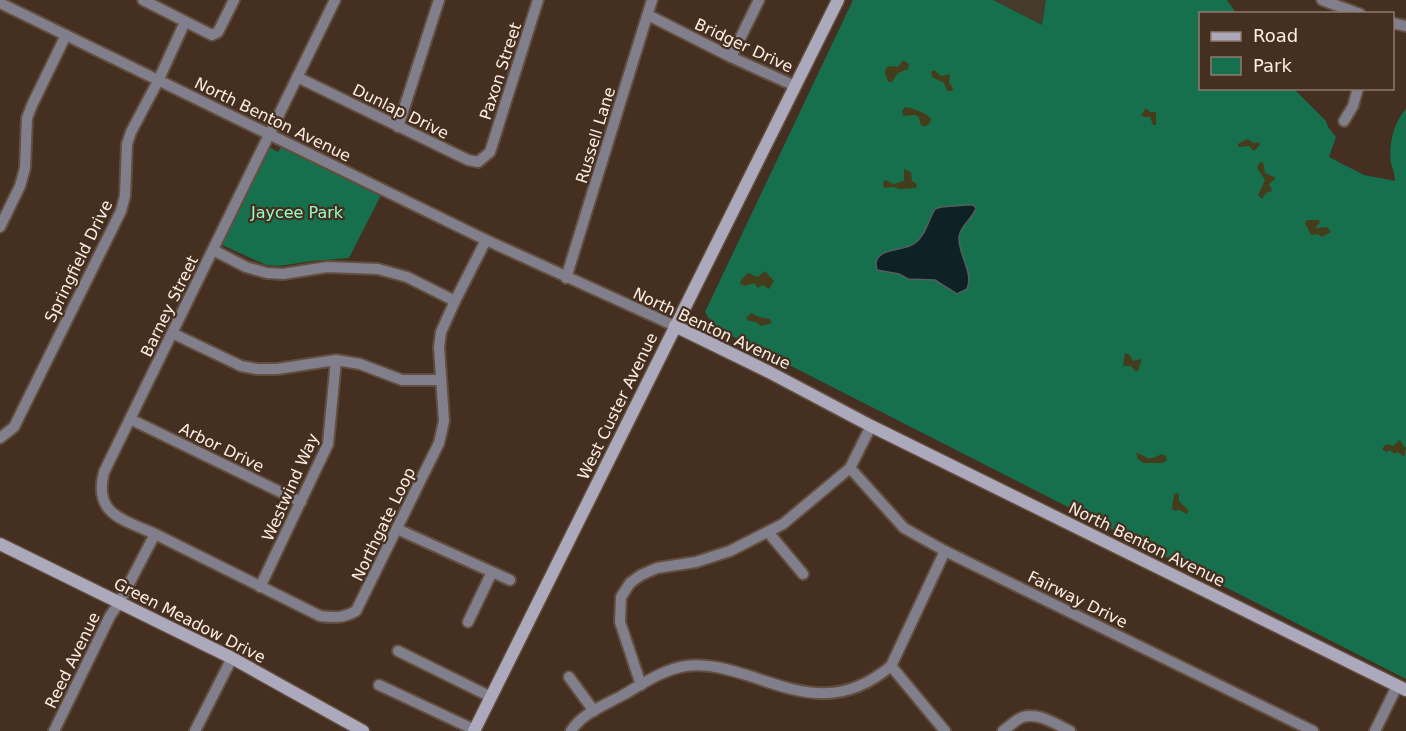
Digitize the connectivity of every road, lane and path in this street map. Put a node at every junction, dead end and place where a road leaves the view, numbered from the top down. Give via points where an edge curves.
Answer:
1 (143, 0) edge
2 (234, 0) edge
3 (335, 0) edge
4 (439, 0) edge
5 (538, 0) edge
6 (652, 0) edge
7 (759, 0) edge
8 (838, 0) edge
9 (1322, 0) edge
10 (0, 3) edge
11 (1355, 12) edge
12 (648, 15) junction
13 (185, 21) junction
14 (66, 35) junction
15 (731, 57) junction
16 (297, 77) junction
17 (158, 81) junction
18 (795, 86) junction
19 (1357, 90) edge
20 (1344, 122) dead end
21 (398, 127) junction
22 (269, 135) junction
23 (490, 152) joint
24 (0, 227) edge
25 (486, 240) junction
26 (213, 250) junction
27 (566, 278) junction
28 (455, 300) junction
29 (675, 326) junction
30 (172, 333) junction
31 (336, 360) junction
32 (441, 380) junction
33 (130, 419) junction
34 (871, 426) junction
35 (0, 438) edge
36 (850, 468) junction
37 (301, 502) junction
38 (397, 529) junction
39 (768, 532) junction
40 (154, 534) junction
41 (2, 549) edge
42 (945, 551) junction
43 (492, 572) junction
44 (803, 574) dead end
45 (510, 580) dead end
46 (260, 587) junction
47 (120, 603) junction
48 (468, 622) dead end
49 (398, 651) dead end
50 (232, 658) junction
51 (891, 666) junction
52 (569, 677) dead end
53 (378, 684) dead end
54 (640, 685) junction
55 (1401, 688) edge
56 (491, 697) junction
57 (594, 711) junction
58 (342, 726) edge
59 (474, 730) edge
60 (54, 731) edge
61 (195, 731) edge
62 (363, 731) edge
63 (571, 731) edge
64 (945, 731) edge
65 (1003, 731) edge
66 (1070, 731) edge
67 (1312, 731) edge
68 (1375, 731) edge

1 - 13 street
2 - 13 street via 215,34
3 - 16 street, Barney Street
4 - 21 street
5 - 23 street, Paxon Street
6 - 12 street, Russell Lane
7 - 15 street
8 - 18 main road, West Custer Avenue
9 - 11 street
10 - 14 street, North Benton Avenue
12 - 15 street, Bridger Drive
12 - 27 street, Russell Lane
13 - 17 street, Springfield Drive
14 - 17 street, North Benton Avenue
14 - 24 street via 27,118 21,186
15 - 18 street, Bridger Drive
16 - 21 street, Dunlap Drive
16 - 22 street, Barney Street
17 - 22 street, North Benton Avenue
17 - 35 street, Springfield Drive via 127,144 121,211 14,427
18 - 29 main road, West Custer Avenue
19 - 20 street
21 - 23 street, Dunlap Drive via 468,160 478,162
22 - 25 street, North Benton Avenue
22 - 26 street, Barney Street
25 - 27 street, North Benton Avenue
25 - 28 street, Northgate Loop
26 - 28 street via 267,273 327,267 378,269 407,277
26 - 30 street, Barney Street
27 - 29 street, North Benton Avenue
28 - 32 street, Northgate Loop via 441,332
29 - 34 main road, North Benton Avenue
29 - 56 main road, West Custer Avenue
30 - 31 street via 241,366 257,369
30 - 33 street, Barney Street
31 - 32 street via 360,364 402,380
31 - 37 street, Westwind Way via 330,436
32 - 38 street, Northgate Loop via 444,421 440,442
33 - 37 street, Arbor Drive
33 - 40 street, Barney Street via 100,488 104,504 116,516
34 - 36 street
34 - 55 main road, North Benton Avenue
36 - 39 street
36 - 42 street, Fairway Drive via 904,528
37 - 46 street, Westwind Way
38 - 43 street
38 - 46 street, Northgate Loop via 363,600 356,611 346,616 320,616
39 - 44 street
39 - 54 street via 730,551 696,562 657,568 630,583 621,597 620,622
40 - 46 street, Northgate Loop
40 - 47 street
41 - 47 main road, Green Meadow Drive
42 - 51 street
42 - 67 street, Fairway Drive
43 - 45 street
43 - 48 street
47 - 50 main road, Green Meadow Drive
47 - 60 street, Reed Avenue
49 - 56 street
50 - 58 main road, Green Meadow Drive
50 - 61 street
51 - 54 street via 876,679 838,693 790,690 711,666 684,666
51 - 64 street
52 - 57 street
53 - 59 street
54 - 57 street
55 - 68 street
56 - 59 main road, West Custer Avenue
57 - 63 street
58 - 62 main road, Green Meadow Drive
65 - 66 street via 1022,717 1031,716

